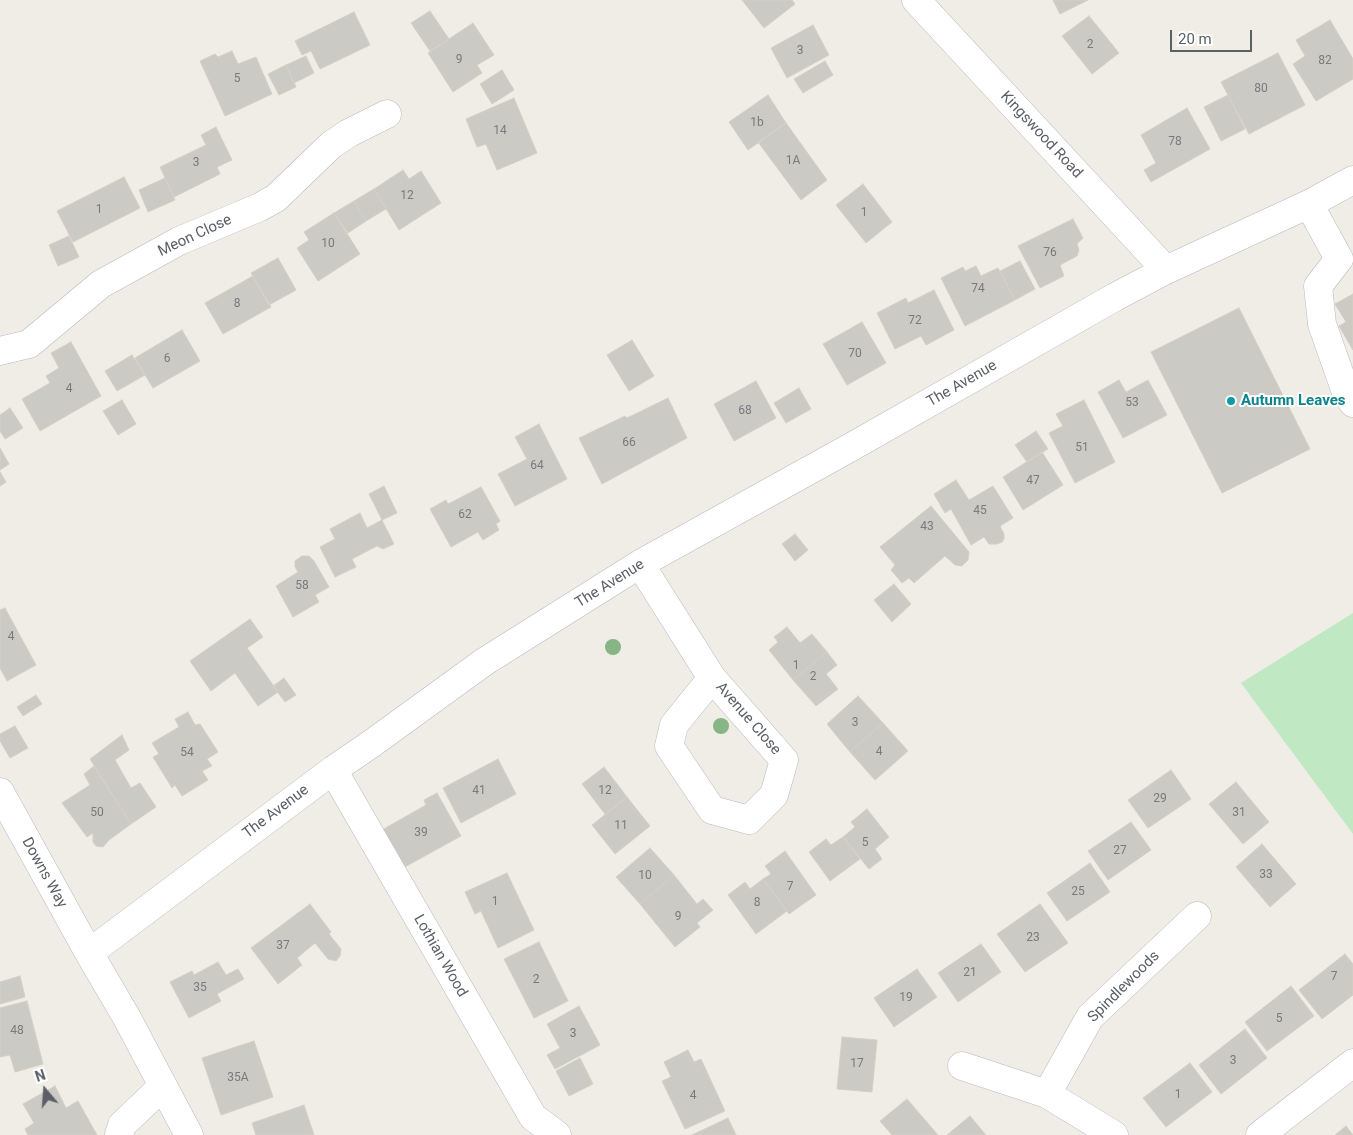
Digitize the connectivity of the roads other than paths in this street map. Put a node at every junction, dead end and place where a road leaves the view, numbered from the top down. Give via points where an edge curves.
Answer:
1 (916, 0) edge
2 (387, 114) dead end
3 (1353, 180) edge
4 (1309, 204) junction
5 (1166, 270) junction
6 (0, 351) edge
7 (1353, 403) edge
8 (640, 564) junction
9 (712, 678) junction
10 (333, 770) junction
11 (0, 792) edge
12 (1197, 916) dead end
13 (89, 953) junction
14 (1353, 1063) edge
15 (962, 1066) dead end
16 (163, 1086) junction
17 (1047, 1094) junction
18 (119, 1135) edge
19 (189, 1135) edge
20 (557, 1135) edge
21 (1114, 1135) edge
22 (1260, 1135) edge

1 - 5 street, Kingswood Road
2 - 6 street, Meon Close via 331,145 276,198 179,241 101,284 29,344
3 - 4 street, The Avenue
4 - 5 street, The Avenue
4 - 7 street via 1339,259 1318,286 1322,324
5 - 8 street, The Avenue
8 - 9 street, Avenue Close
8 - 10 street, The Avenue via 484,662
9 - 9 street, Avenue Close via 784,760 774,795 749,820 712,810 669,746 674,725
10 - 13 street, The Avenue
10 - 20 street, Lothian Wood via 533,1117
11 - 13 street, Downs Way
12 - 17 street, Spindlewoods via 1090,1017
13 - 16 street
14 - 22 street
15 - 17 street
16 - 18 street via 122,1126
16 - 19 street
17 - 21 street

